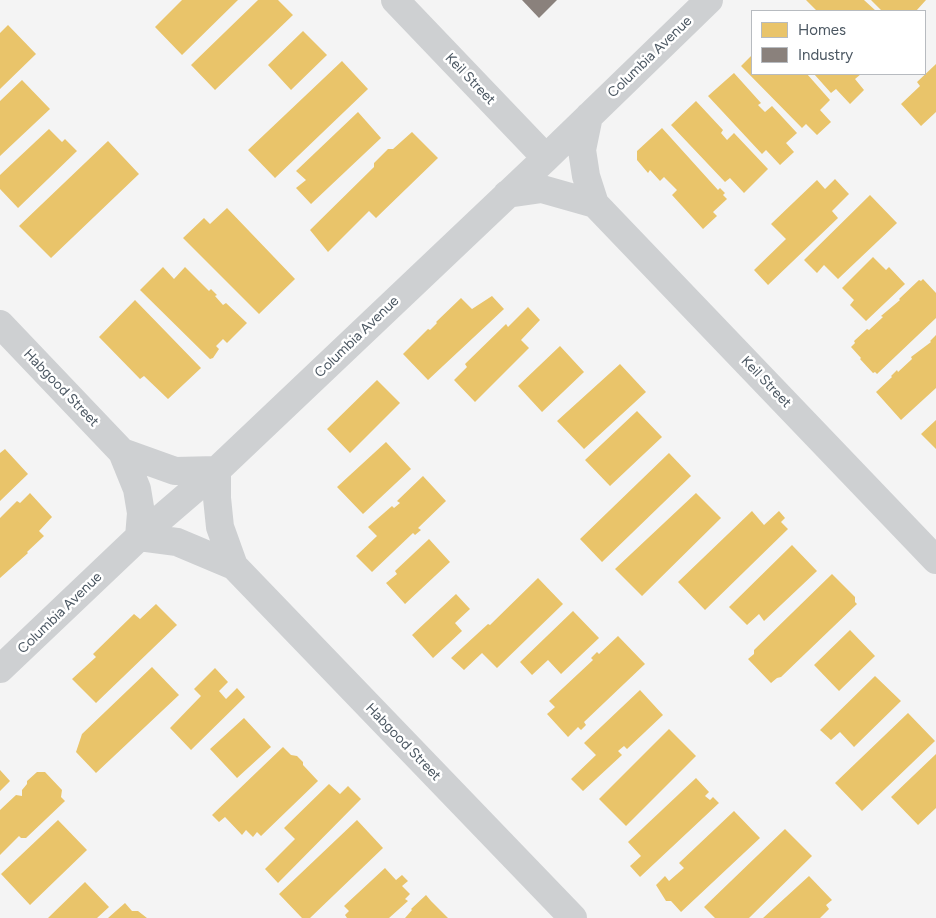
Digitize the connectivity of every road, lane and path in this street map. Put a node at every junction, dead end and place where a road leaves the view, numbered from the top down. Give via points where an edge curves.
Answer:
1 (395, 0) edge
2 (709, 0) edge
3 (589, 116) junction
4 (546, 158) junction
5 (507, 194) junction
6 (595, 204) junction
7 (0, 324) edge
8 (122, 452) junction
9 (217, 470) junction
10 (139, 537) junction
11 (936, 560) edge
12 (234, 566) junction
13 (0, 670) edge
14 (573, 918) edge

1 - 4 street, Keil Street
2 - 3 street, Columbia Avenue
3 - 4 street, Columbia Avenue
3 - 6 street, Keil Street via 582,150
4 - 5 street, Columbia Avenue
5 - 6 street via 542,189
5 - 9 street, Columbia Avenue
6 - 11 street, Keil Street
7 - 8 street, Habgood Street
8 - 9 street, Habgood Street via 175,471
8 - 10 street, Habgood Street via 137,489 141,513
9 - 10 street, Columbia Avenue
9 - 12 street, Habgood Street via 220,527
10 - 12 street, Habgood Street via 177,542
10 - 13 street, Columbia Avenue
12 - 14 street, Habgood Street

